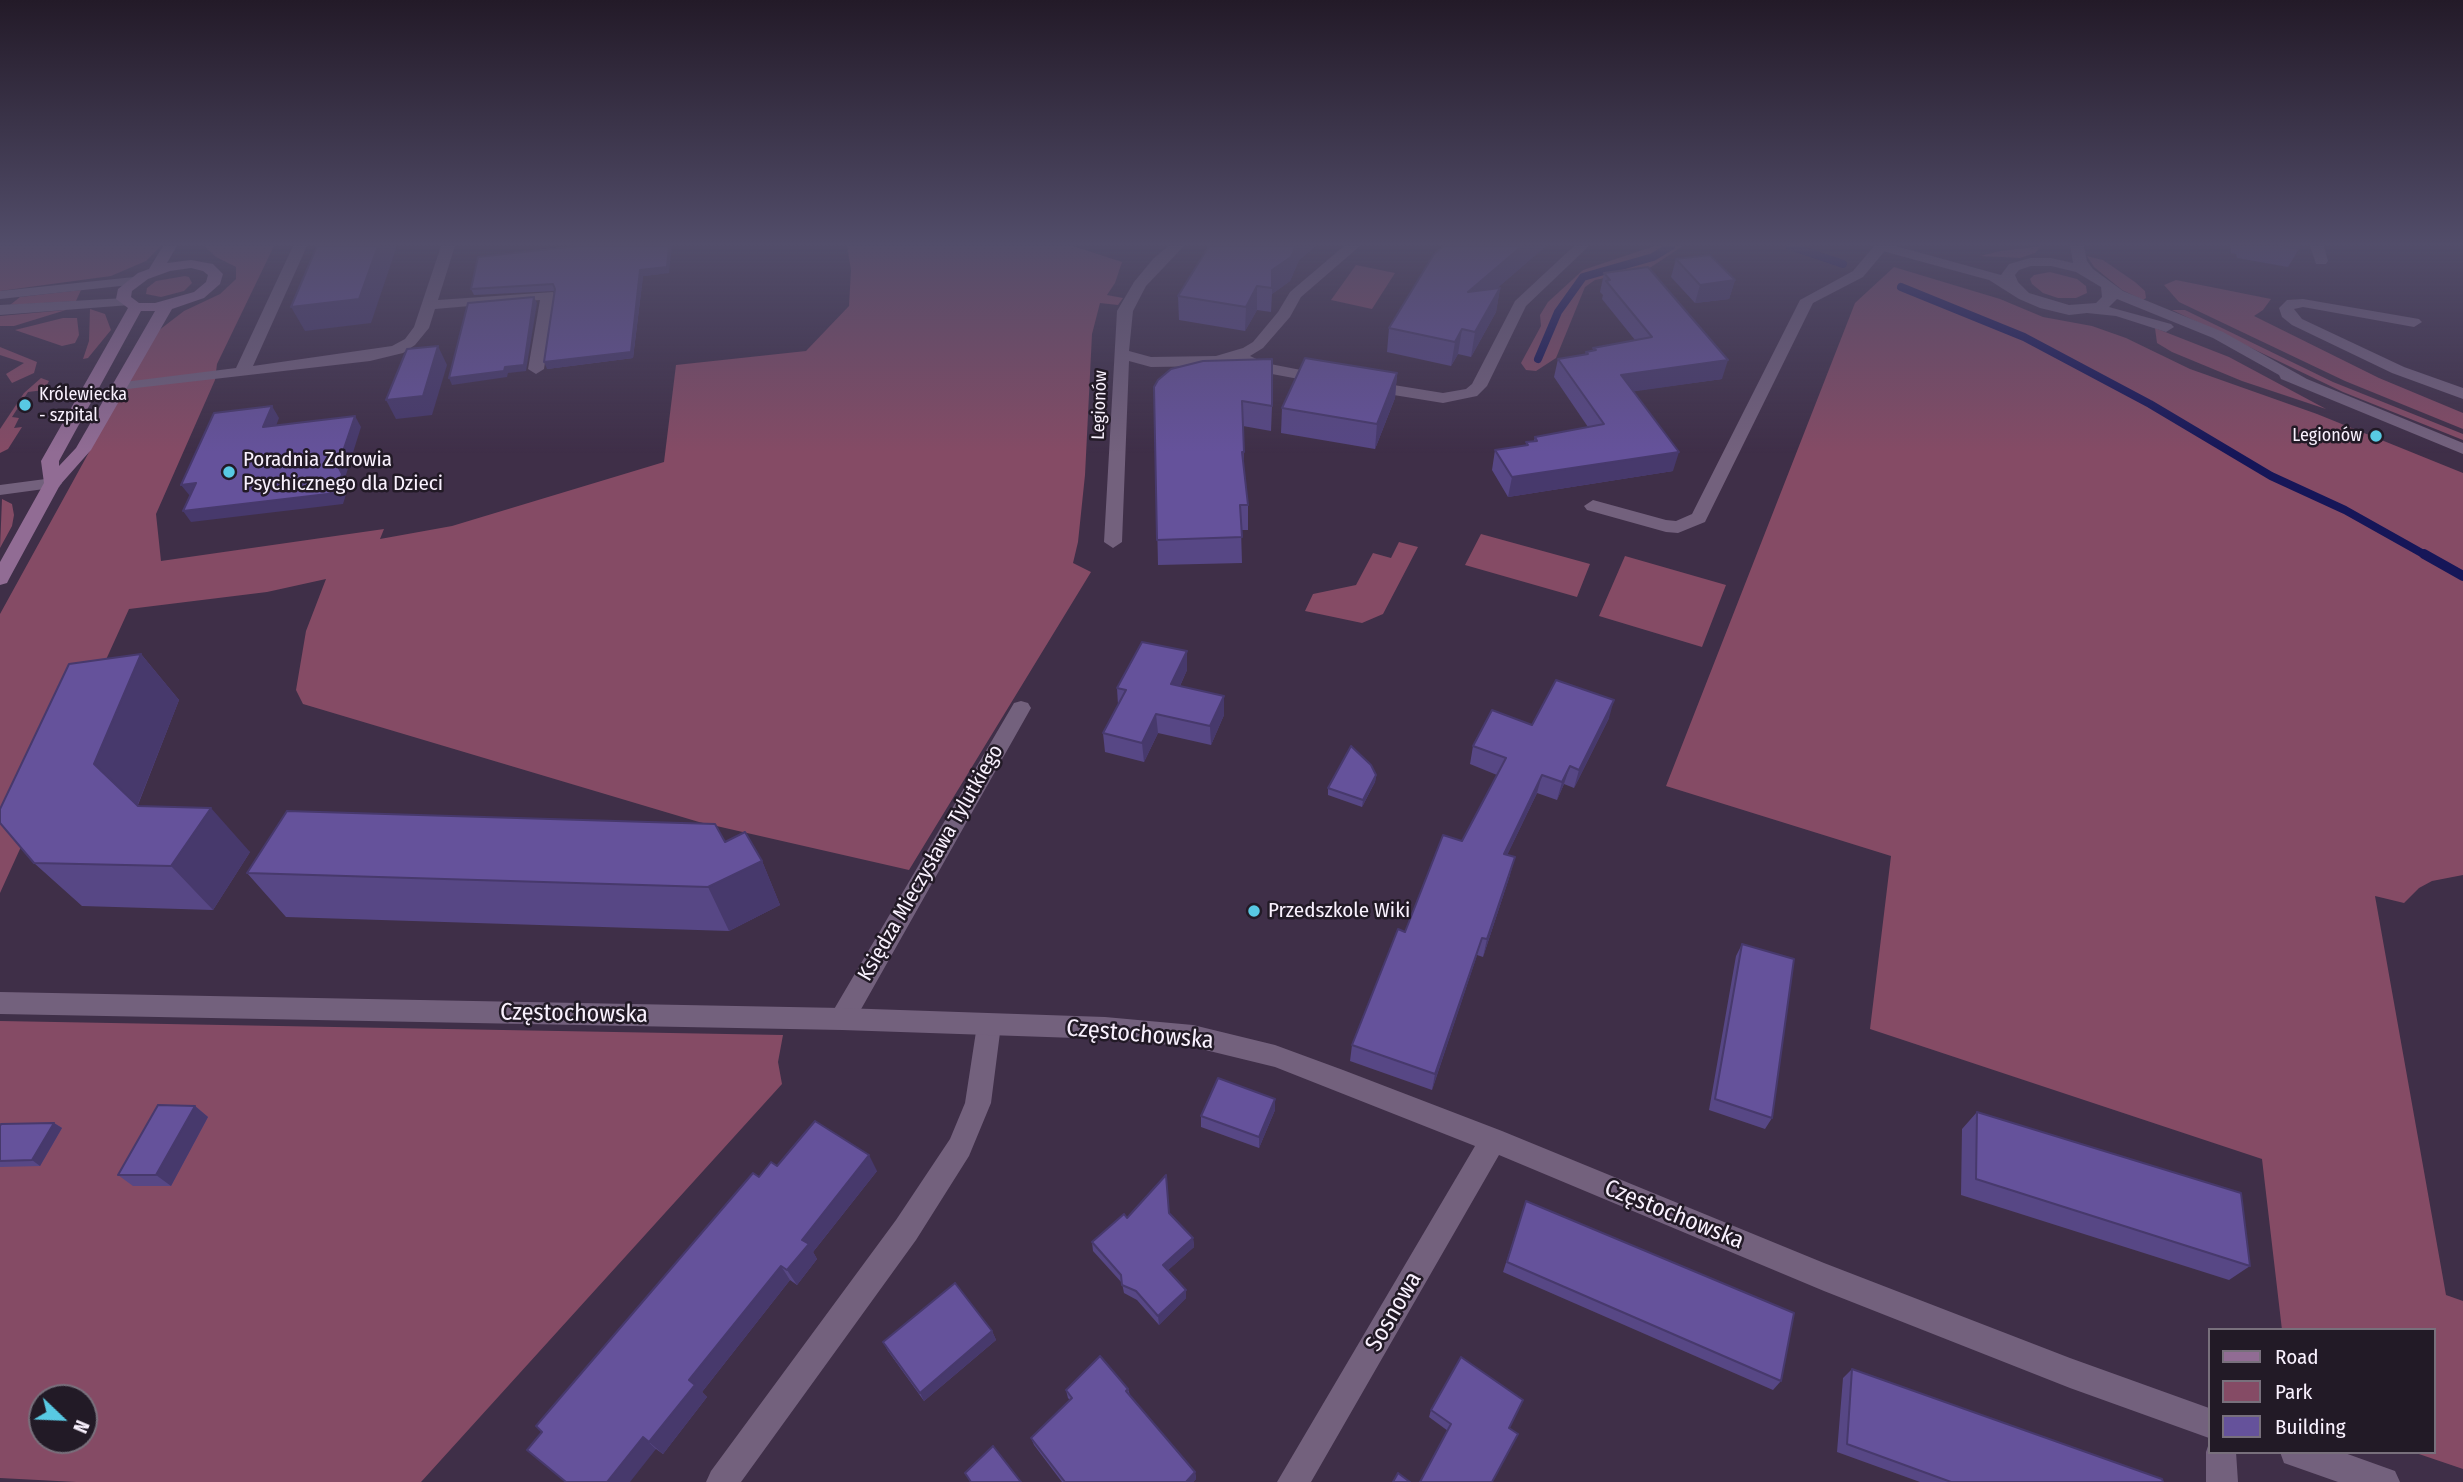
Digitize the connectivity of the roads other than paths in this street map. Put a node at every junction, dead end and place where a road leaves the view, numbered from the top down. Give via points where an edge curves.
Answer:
1 (126, 315) edge
2 (160, 315) edge
3 (268, 315) edge
4 (426, 315) edge
5 (545, 315) edge
6 (1127, 315) edge
7 (1284, 315) edge
8 (1514, 315) edge
9 (1799, 315) edge
10 (2129, 315) edge
11 (2169, 315) edge
12 (2289, 315) edge
13 (2374, 315) edge
14 (2414, 322) dead end
15 (1121, 354) junction
16 (1237, 356) junction
17 (536, 369) dead end
18 (2398, 370) junction
19 (243, 371) junction
20 (2301, 381) junction
21 (2463, 383) edge
22 (116, 388) junction
23 (2463, 394) edge
24 (2463, 449) edge
25 (53, 483) junction
26 (0, 490) edge
27 (1593, 506) dead end
28 (1113, 542) dead end
29 (0, 579) edge
30 (1021, 708) dead end
31 (0, 1003) edge
32 (842, 1019) junction
33 (989, 1025) junction
34 (1493, 1140) junction
35 (2208, 1423) edge
36 (2221, 1454) edge
37 (2301, 1454) edge
38 (722, 1482) edge
39 (1293, 1482) edge
40 (2222, 1482) edge
41 (2384, 1482) edge

1 - 25 main road via 50,461
2 - 22 main road
3 - 19 street
4 - 19 street via 410,342 397,350
5 - 17 street
6 - 15 street, Legionów
7 - 16 street via 1258,345
8 - 16 street via 1479,386 1471,393 1443,398 1261,367
9 - 27 street via 1699,518 1678,527 1666,526
10 - 20 street
11 - 20 street via 2218,335
12 - 18 street
13 - 14 street
15 - 16 street via 1151,362 1217,362
15 - 28 street, Legionów
18 - 21 street
18 - 23 street
19 - 22 street
20 - 24 street
22 - 25 main road via 83,450
25 - 26 street
25 - 29 main road
30 - 32 street, Księdza Mieczysława Tylutkiego
31 - 32 street, Częstochowska
32 - 33 street, Częstochowska
33 - 34 street, Częstochowska via 1150,1031 1235,1044
33 - 38 street via 978,1104 960,1147 913,1220
34 - 35 street, Częstochowska via 1824,1277
34 - 39 street, Sosnowa
36 - 40 street
37 - 41 street

